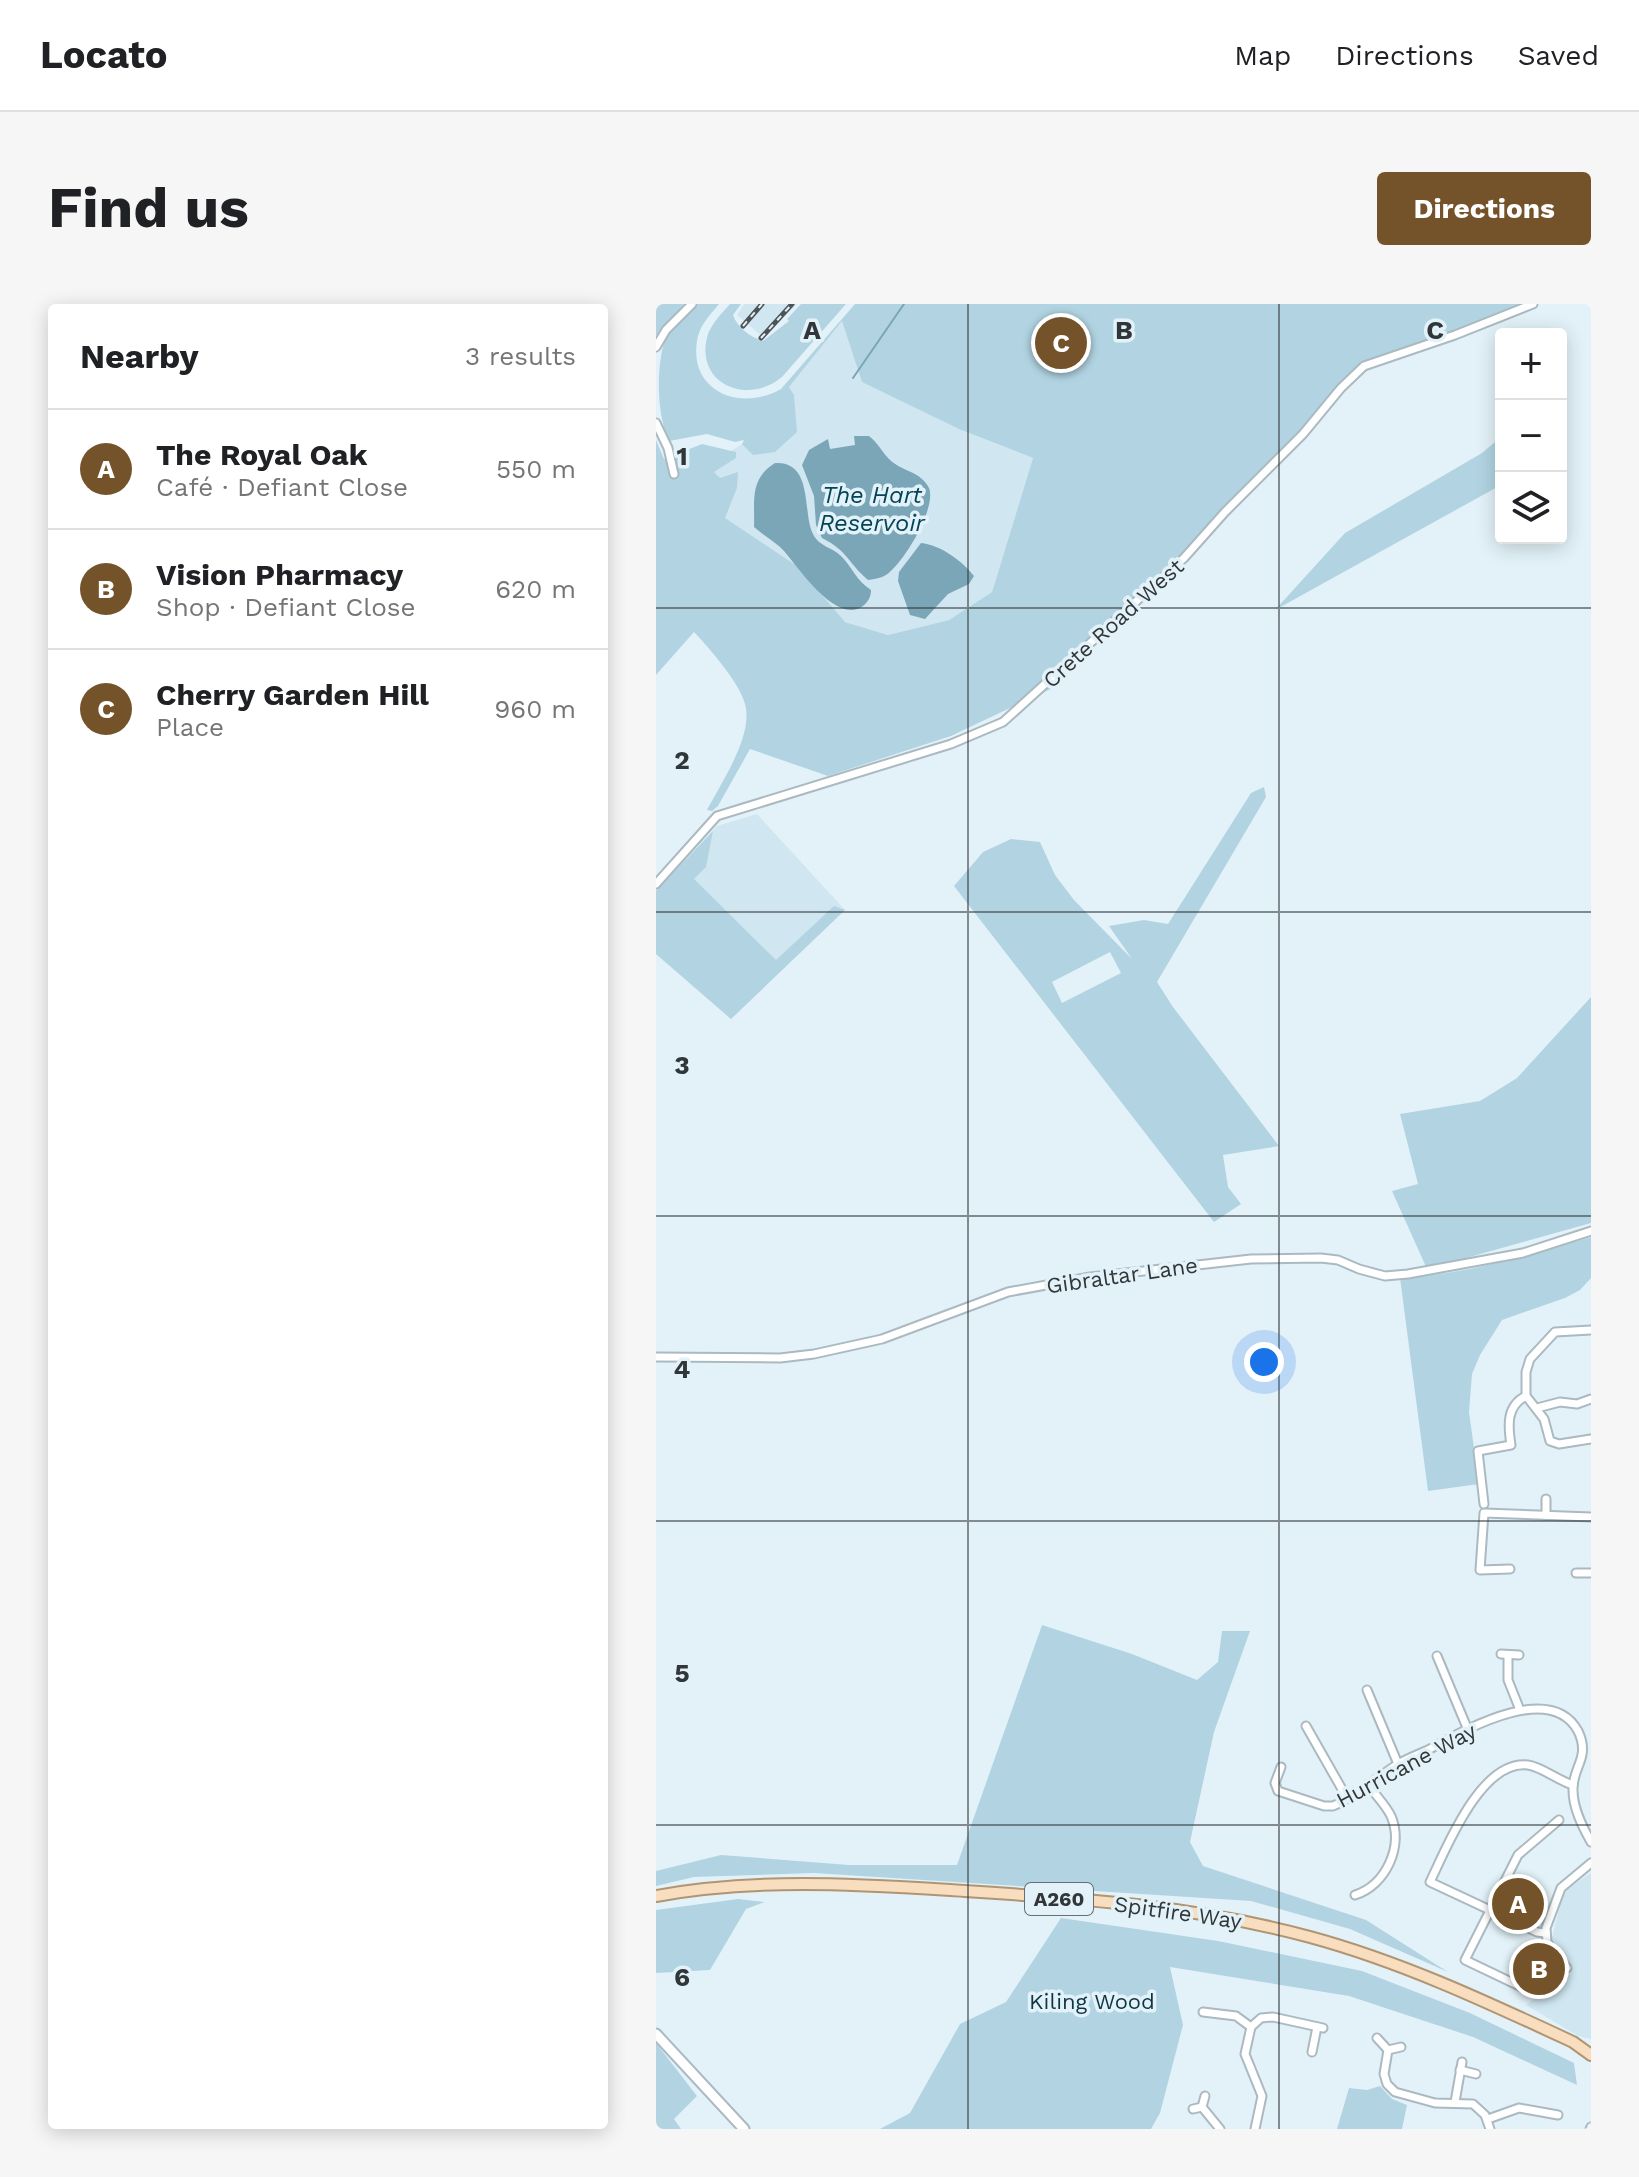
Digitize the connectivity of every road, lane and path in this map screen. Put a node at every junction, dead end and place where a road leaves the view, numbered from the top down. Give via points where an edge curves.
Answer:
1 (692, 304) edge
2 (1533, 304) edge
3 (656, 347) edge
4 (656, 423) edge
5 (674, 474) dead end
6 (656, 884) edge
7 (1591, 1231) edge
8 (1591, 1330) edge
9 (656, 1357) edge
10 (1526, 1396) junction
11 (1591, 1399) edge
12 (1537, 1408) junction
13 (1591, 1439) edge
14 (1546, 1499) dead end
15 (1484, 1504) dead end
16 (1546, 1515) junction
17 (1591, 1517) edge
18 (1510, 1569) dead end
19 (1576, 1573) dead end
20 (1591, 1573) edge
21 (1519, 1655) dead end
22 (1437, 1656) dead end
23 (1367, 1690) dead end
24 (1520, 1710) junction
25 (1306, 1726) dead end
26 (1468, 1730) junction
27 (1398, 1764) junction
28 (1281, 1767) dead end
29 (1368, 1784) junction
30 (1573, 1785) junction
31 (1347, 1798) junction
32 (1559, 1820) dead end
33 (1591, 1842) edge
34 (1591, 1863) edge
35 (1355, 1895) dead end
36 (656, 1896) edge
37 (1489, 1910) junction
38 (1545, 1933) junction
39 (1567, 1968) dead end
40 (1532, 1992) dead end
41 (1203, 2012) dead end
42 (1217, 2013) junction
43 (1217, 2023) dead end
44 (1251, 2027) junction
45 (656, 2034) edge
46 (1377, 2038) dead end
47 (1401, 2047) dead end
48 (1586, 2047) edge
49 (1388, 2050) junction
50 (1312, 2052) dead end
51 (1591, 2055) edge
52 (1476, 2074) dead end
53 (1205, 2096) dead end
54 (1546, 2101) dead end
55 (1455, 2102) junction
56 (1543, 2112) junction
57 (1558, 2115) dead end
58 (1488, 2119) junction
59 (744, 2129) edge
60 (1220, 2129) edge
61 (1255, 2129) edge
62 (1490, 2129) edge

1 - 3 street
2 - 6 street, Crete Road West via 1364,366 1184,558 1003,722 951,744 717,816
4 - 5 street
7 - 9 street, Gibraltar Lane via 1512,1255 1408,1274 1385,1276 1321,1258 1251,1259 1090,1277 1008,1292 882,1339 814,1354
8 - 10 street via 1559,1331 1549,1337 1526,1365
10 - 12 street
10 - 15 street via 1508,1421 1511,1445 1474,1452
11 - 12 street
12 - 13 street via 1552,1443
14 - 16 street
16 - 17 street
16 - 18 street via 1484,1513 1480,1570
19 - 20 street
21 - 24 street via 1505,1655
22 - 26 street
23 - 27 street
24 - 26 street, Hurricane Way
24 - 30 street, Hurricane Way via 1552,1711 1576,1729 1583,1754
25 - 31 street
26 - 27 street, Hurricane Way
27 - 29 street, Hurricane Way
28 - 31 street, Hurricane Way via 1275,1783 1280,1792 1327,1807
29 - 31 street, Hurricane Way
29 - 35 street via 1392,1818 1394,1847 1381,1878
30 - 33 street, Hurricane Way via 1576,1809
30 - 37 street via 1535,1767 1517,1766 1493,1778 1475,1799 1430,1882
32 - 37 street via 1518,1855
34 - 38 street via 1561,1888
36 - 48 main road, Spitfire Way / A260 via 761,1883 814,1883 1192,1911 1370,1955
37 - 38 street
37 - 40 street via 1465,1960
38 - 39 street
41 - 42 street
42 - 43 street
42 - 44 street via 1236,2016
44 - 50 street via 1261,2018 1273,2017 1320,2028
44 - 61 street via 1245,2054 1262,2096
45 - 59 street
46 - 49 street
47 - 49 street
48 - 51 main road, Spitfire Way / A260
49 - 55 street via 1384,2074 1395,2092 1435,2103
52 - 55 street via 1461,2066
53 - 60 street via 1197,2108
54 - 56 street
55 - 58 street via 1473,2104
56 - 57 street
56 - 58 street via 1519,2108
58 - 62 street

